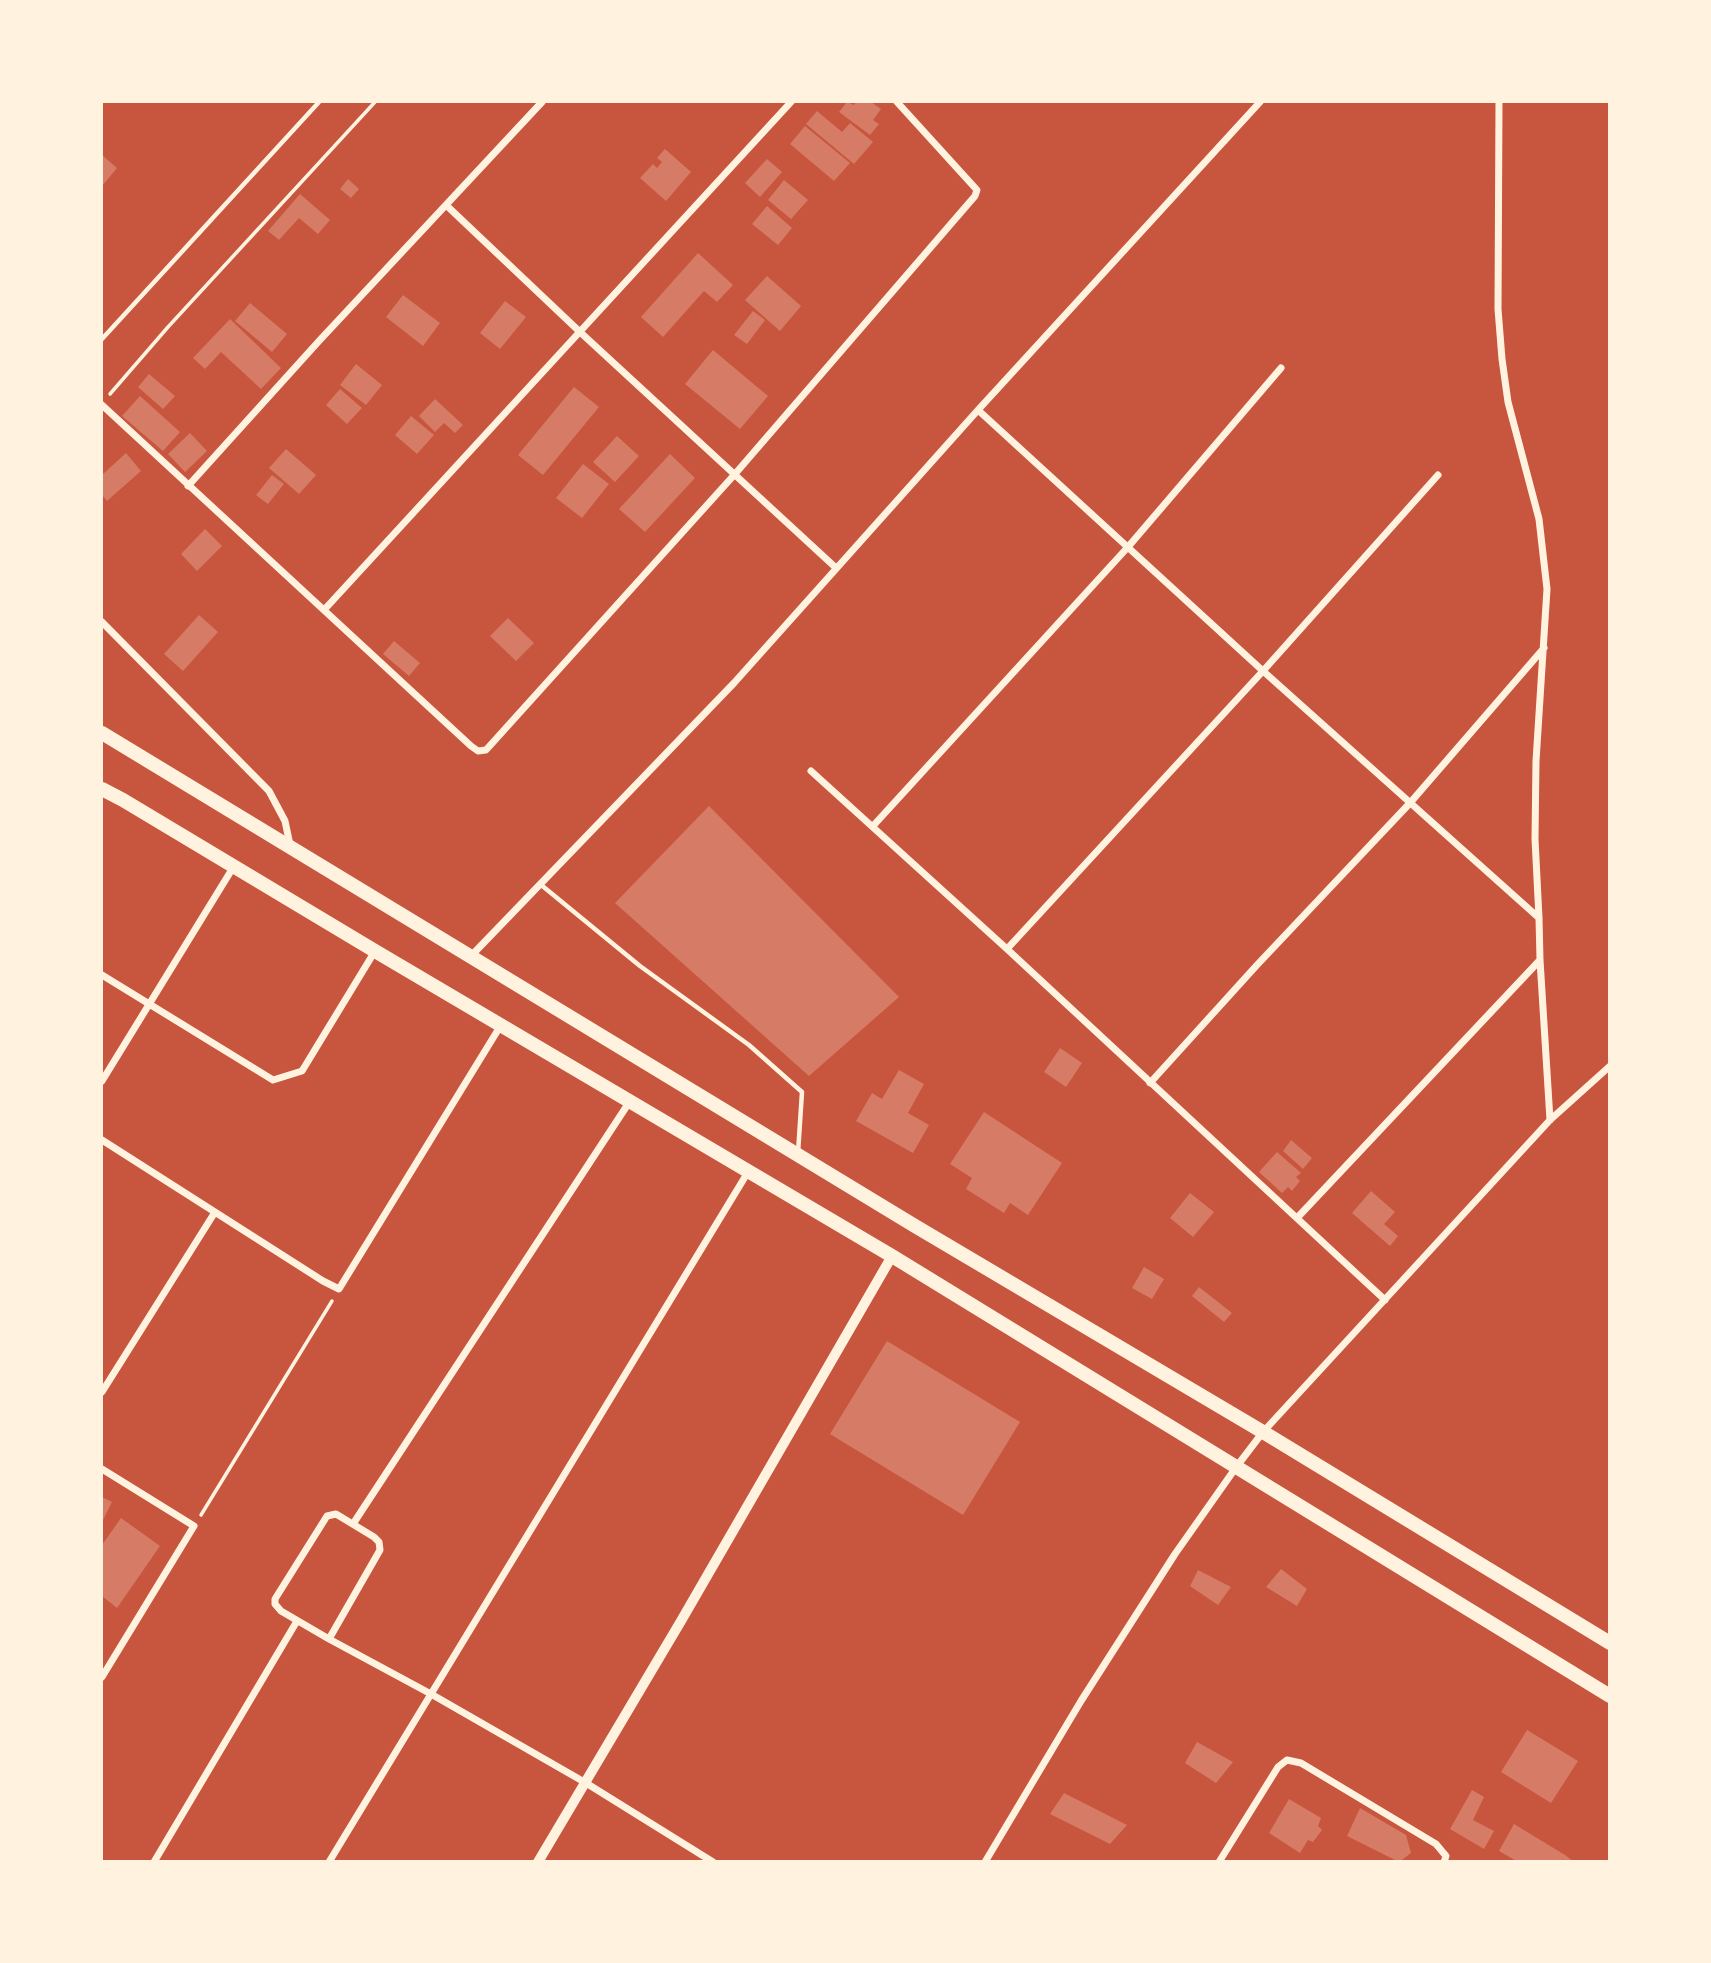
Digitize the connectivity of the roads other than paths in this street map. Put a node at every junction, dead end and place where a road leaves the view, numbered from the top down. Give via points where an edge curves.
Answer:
1 (319, 102) edge
2 (542, 102) edge
3 (791, 102) edge
4 (897, 102) edge
5 (1261, 102) edge
6 (1499, 102) edge
7 (446, 205) junction
8 (580, 332) junction
9 (102, 339) edge
10 (1281, 368) dead end
11 (102, 405) edge
12 (978, 410) junction
13 (735, 474) junction
14 (1438, 475) dead end
15 (188, 486) junction
16 (1128, 547) junction
17 (835, 568) junction
18 (324, 610) junction
19 (102, 621) edge
20 (1545, 647) junction
21 (1263, 671) junction
22 (102, 733) edge
23 (811, 771) dead end
24 (102, 789) edge
25 (1410, 803) junction
26 (873, 826) junction
27 (290, 848) junction
28 (234, 866) junction
29 (540, 884) junction
30 (1539, 918) junction
31 (1007, 948) junction
32 (375, 951) junction
33 (471, 956) junction
34 (1539, 960) junction
35 (102, 975) edge
36 (149, 1004) junction
37 (502, 1025) junction
38 (1609, 1066) edge
39 (102, 1081) edge
40 (1150, 1083) junction
41 (630, 1101) junction
42 (1550, 1119) junction
43 (102, 1140) edge
44 (798, 1154) junction
45 (749, 1171) junction
46 (215, 1212) junction
47 (1297, 1218) junction
48 (892, 1256) junction
49 (1385, 1300) junction
50 (102, 1392) edge
51 (1263, 1433) junction
52 (1237, 1466) junction
53 (102, 1469) edge
54 (354, 1524) junction
55 (298, 1621) junction
56 (329, 1639) junction
57 (1609, 1643) edge
58 (102, 1677) edge
59 (431, 1694) junction
60 (1609, 1696) edge
61 (586, 1783) junction
62 (1445, 1859) edge
63 (154, 1861) edge
64 (329, 1861) edge
65 (538, 1861) edge
66 (713, 1861) edge
67 (985, 1861) edge
68 (1219, 1861) edge

1 - 9 lane
2 - 7 street
3 - 8 street
4 - 13 street via 977,190 975,197
5 - 12 street
6 - 20 street via 1500,334 1508,402 1539,519 1548,589
7 - 8 street
7 - 15 street
8 - 13 street
8 - 18 street
10 - 16 street
11 - 15 street
12 - 16 street
12 - 17 street
13 - 17 street
13 - 18 street via 486,750 478,751 461,738
14 - 21 street
15 - 18 street
16 - 21 street
16 - 26 street
17 - 29 street via 725,692
19 - 27 street via 269,791 285,821
20 - 25 street
20 - 30 street via 1536,761
21 - 25 street
21 - 31 street
22 - 27 main road
23 - 26 street
24 - 28 main road
25 - 30 street
25 - 40 street
26 - 31 street
27 - 33 main road
28 - 32 main road
28 - 36 street
29 - 33 street
29 - 44 lane via 640,966 749,1045 802,1092
30 - 34 street
31 - 40 street
32 - 36 street via 302,1071 273,1080
32 - 37 main road
33 - 44 main road
34 - 42 street
34 - 47 street
35 - 36 street
36 - 39 street
37 - 41 main road
37 - 46 street via 340,1289
38 - 42 street
40 - 47 street
41 - 45 main road
41 - 54 street
42 - 49 street
43 - 46 street
44 - 51 main road
45 - 48 main road
45 - 59 street
46 - 50 street
47 - 49 street
48 - 52 main road
48 - 61 street
49 - 51 street
51 - 52 street
51 - 57 main road
52 - 60 main road
52 - 67 street via 1175,1554
53 - 58 street via 194,1526
54 - 55 street via 336,1514 327,1516 275,1599 281,1611
54 - 56 street via 379,1542 380,1550
55 - 56 street
55 - 63 street
56 - 59 street
59 - 61 street
59 - 64 street
61 - 65 street
61 - 66 street
62 - 68 street via 1426,1837 1301,1763 1287,1760 1278,1767

